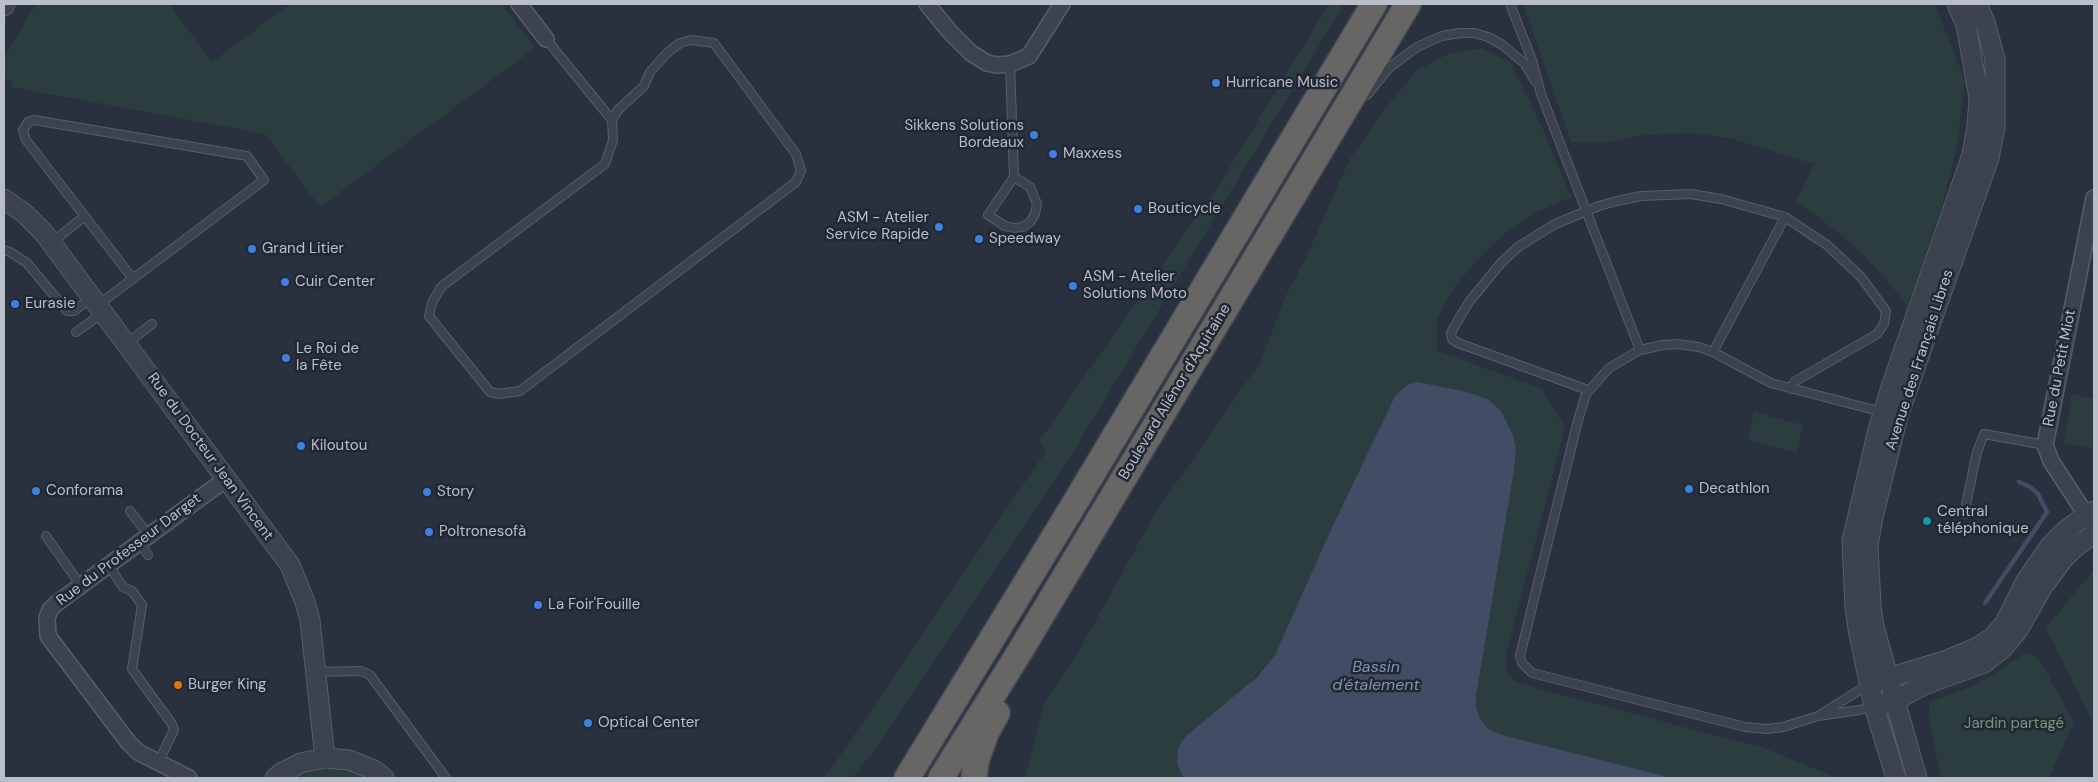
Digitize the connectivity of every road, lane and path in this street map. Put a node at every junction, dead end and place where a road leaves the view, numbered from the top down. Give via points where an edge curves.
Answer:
1 (519, 4) edge
2 (927, 4) edge
3 (1062, 4) edge
4 (1374, 4) edge
5 (1408, 4) edge
6 (1510, 4) edge
7 (1957, 4) edge
8 (1977, 4) edge
9 (546, 40) joint
10 (1010, 64) junction
11 (1541, 94) junction
12 (1363, 100) dead end
13 (1350, 116) dead end
14 (612, 120) junction
15 (1308, 170) junction
16 (1014, 177) junction
17 (2094, 198) edge
18 (4, 199) edge
19 (1586, 211) junction
20 (86, 216) junction
21 (1784, 217) junction
22 (2091, 229) edge
23 (52, 242) junction
24 (4, 250) edge
25 (133, 279) junction
26 (98, 305) junction
27 (152, 324) dead end
28 (76, 332) dead end
29 (126, 344) junction
30 (1640, 350) junction
31 (1713, 352) junction
32 (1791, 389) junction
33 (1588, 390) junction
34 (1891, 414) junction
35 (2045, 445) junction
36 (226, 479) junction
37 (130, 511) dead end
38 (1964, 514) dead end
39 (2092, 517) edge
40 (2094, 534) edge
41 (46, 536) dead end
42 (145, 545) junction
43 (109, 566) junction
44 (81, 586) junction
45 (1020, 653) junction
46 (315, 672) junction
47 (1887, 678) junction
48 (1869, 684) junction
49 (1894, 701) junction
50 (1874, 706) junction
51 (1818, 716) junction
52 (324, 758) junction
53 (158, 764) junction
54 (189, 778) edge
55 (275, 778) edge
56 (384, 778) edge
57 (446, 778) edge
58 (907, 778) edge
59 (940, 778) edge
60 (974, 778) edge
61 (1896, 778) edge
62 (1917, 778) edge

1 - 9 street
2 - 10 street via 971,53 987,63
3 - 10 street via 1029,56
4 - 58 highway, Boulevard Aliénor d'Aquitaine
5 - 15 highway, Boulevard Aliénor d'Aquitaine
6 - 11 lane via 1532,60
7 - 34 street, Avenue des Français Libres via 1966,25 1978,98 1977,126 1972,155
8 - 34 street, Avenue des Français Libres via 1995,59 1995,128 1989,158
9 - 14 lane
10 - 16 lane
11 - 12 lane via 1514,52 1488,36 1460,33 1442,36 1417,47 1389,68
11 - 19 lane
13 - 15 lane
14 - 14 lane via 644,86 650,72 680,43 691,40 714,43 796,154 801,172 796,182 520,390 499,394 490,392 429,316 432,303 441,287 605,164 613,140
15 - 45 highway, Boulevard Aliénor d'Aquitaine
16 - 16 lane via 988,215 1012,228 1023,227 1030,222 1037,204 1030,187
17 - 22 street, Rue du Petit Miot
18 - 23 street, Rue du Docteur Jean Vincent via 24,213
19 - 21 lane via 1641,196 1692,194 1748,205
19 - 30 lane
19 - 33 lane via 1555,224 1518,247 1485,281 1451,333 1452,339 1458,343
20 - 23 lane
20 - 25 lane
20 - 25 lane via 24,137 24,126 28,122 34,120 247,156 264,180
21 - 31 lane
21 - 32 lane via 1827,245 1861,277 1886,311 1884,324 1877,334 1794,382
22 - 35 street, Rue du Petit Miot
23 - 26 street, Rue du Docteur Jean Vincent
24 - 26 lane via 28,264 67,311
25 - 26 lane
26 - 28 lane
26 - 29 street, Rue du Docteur Jean Vincent
27 - 29 lane
29 - 36 street, Rue du Docteur Jean Vincent
30 - 31 lane via 1678,344
30 - 33 lane via 1610,368
31 - 32 lane
32 - 34 lane
33 - 51 lane via 1522,646 1522,663 1532,673 1745,727 1782,727
34 - 47 street, Avenue des Français Libres via 1868,546 1870,606
34 - 48 street, Avenue des Français Libres via 1852,542 1855,607
35 - 38 lane via 1984,434 1976,452
35 - 39 street, Rue du Petit Miot via 2051,461
36 - 42 street, Rue du Professeur Darget
36 - 46 street, Rue du Docteur Jean Vincent via 290,565 310,620
37 - 42 lane
39 - 47 street via 2050,546 2026,581 2005,623 1993,637 1947,660
40 - 49 street via 2054,570 2018,630 2003,648 1984,663 1924,684
41 - 44 lane
42 - 43 street, Rue du Professeur Darget
43 - 44 street, Rue du Professeur Darget
43 - 53 lane via 123,587 132,591 142,605 132,669 174,730
44 - 53 street, Rue du Professeur Darget via 50,610 48,636 128,742
45 - 59 highway, Boulevard Aliénor d'Aquitaine
45 - 60 highway via 1018,678 986,732
46 - 52 street, Rue du Docteur Jean Vincent
46 - 57 lane via 361,671 370,675
47 - 48 street
47 - 49 street, Avenue des Français Libres
48 - 50 street, Avenue des Français Libres
48 - 51 lane
49 - 50 street
49 - 62 street, Avenue des Français Libres
50 - 51 lane
50 - 61 street, Avenue des Français Libres
52 - 55 street via 301,763
52 - 56 street via 349,760 374,770
53 - 54 street, Rue du Professeur Darget

